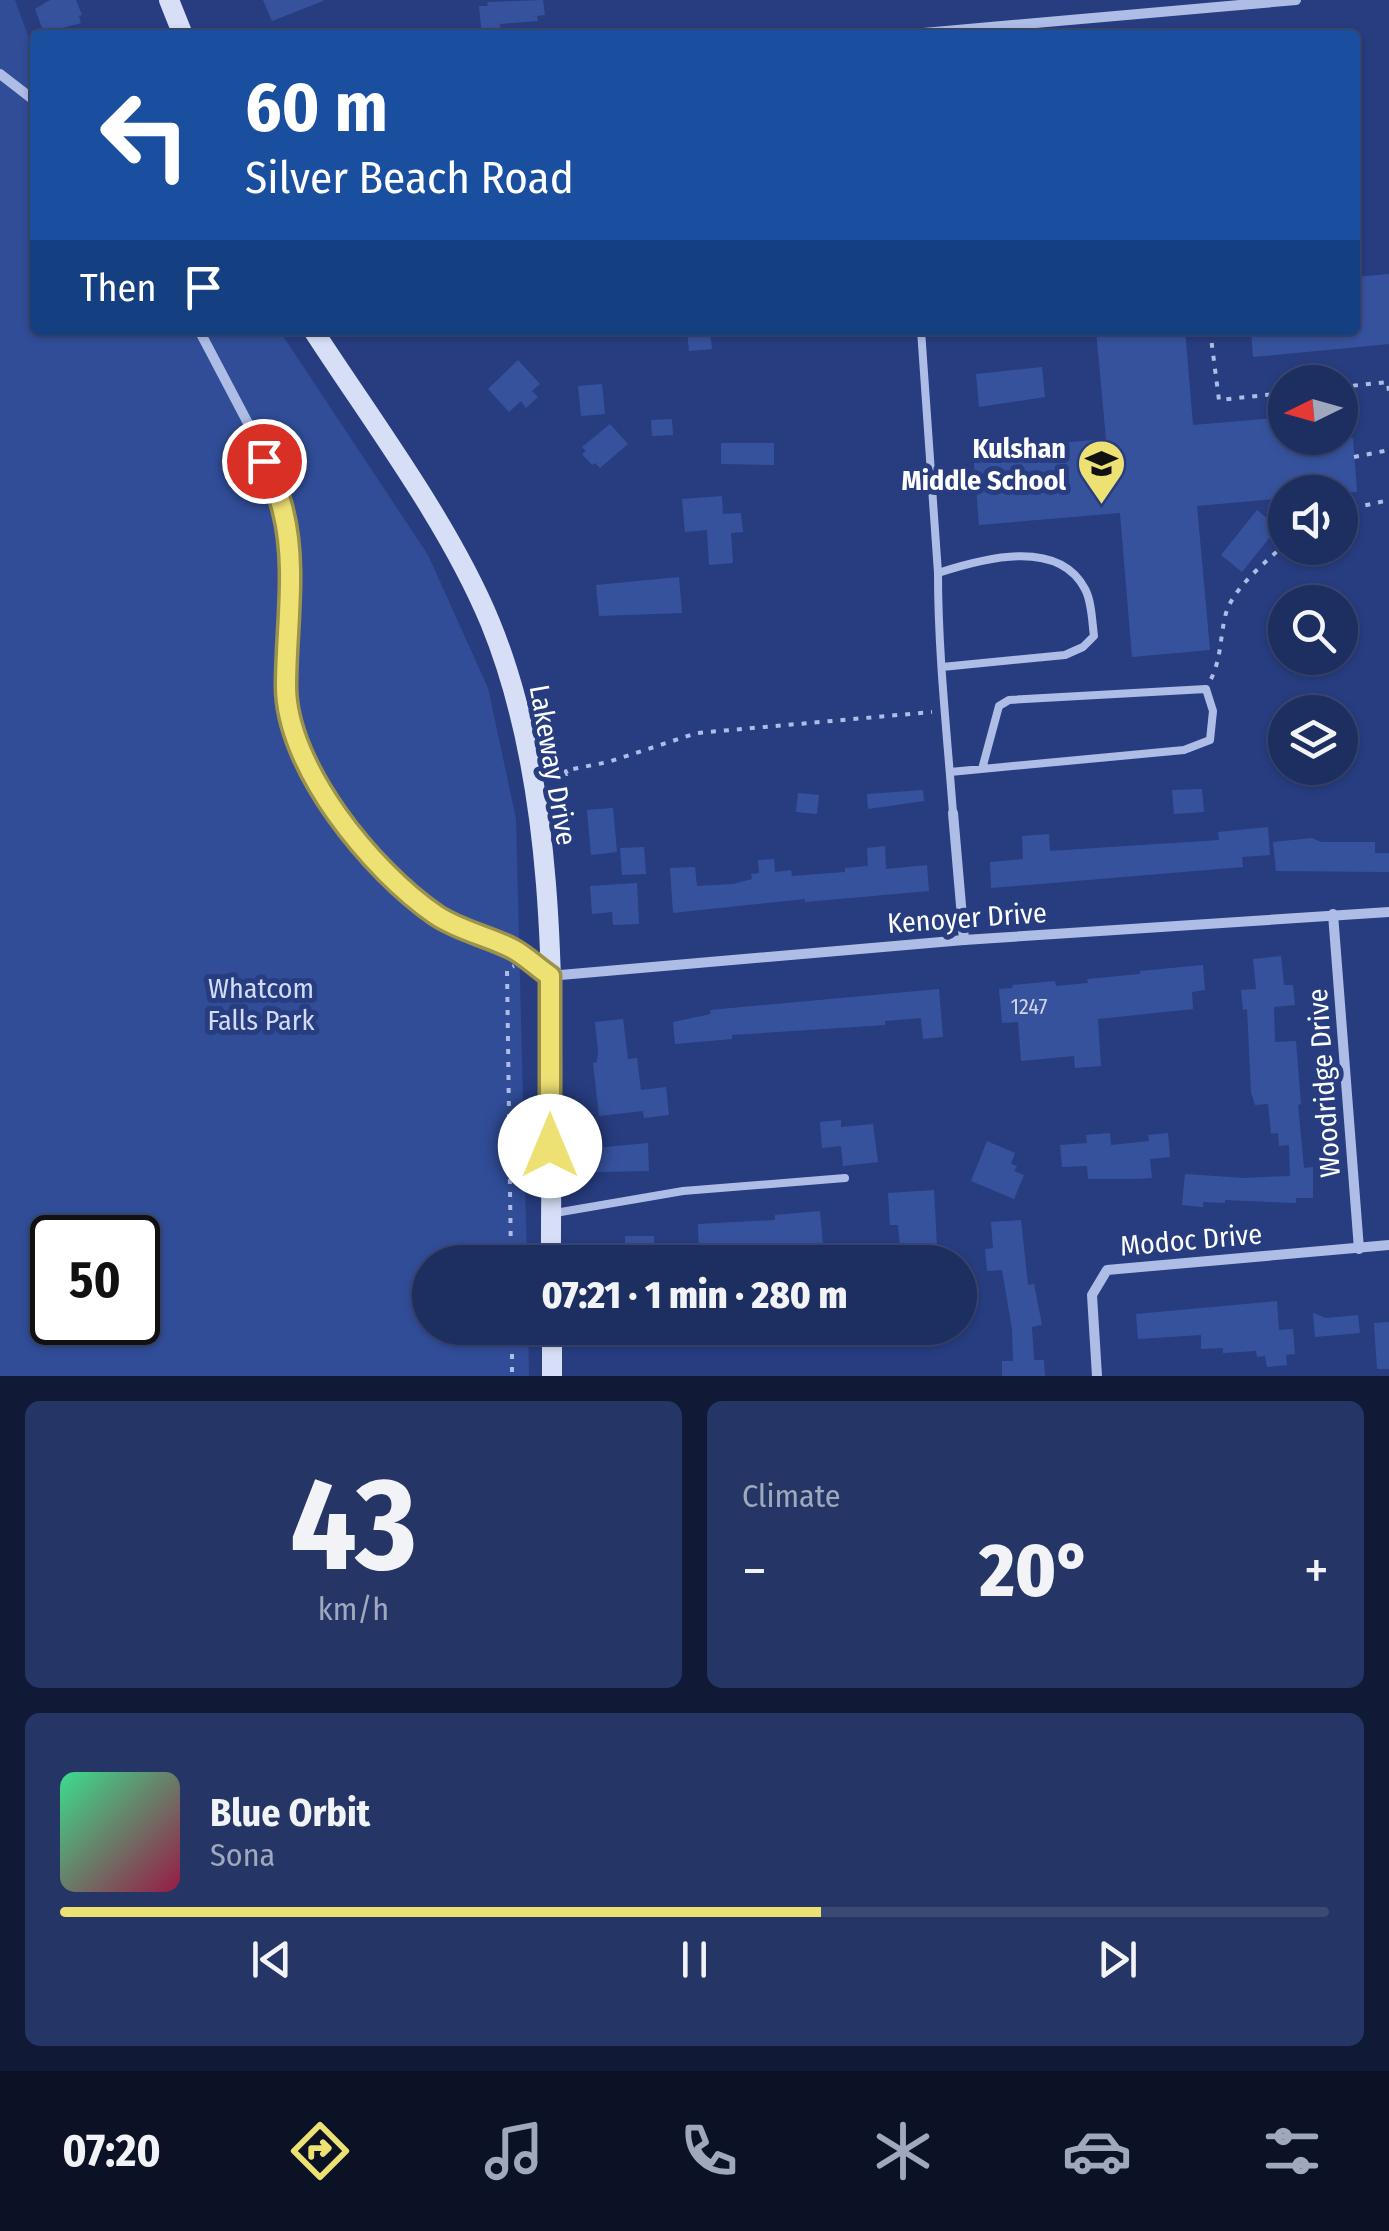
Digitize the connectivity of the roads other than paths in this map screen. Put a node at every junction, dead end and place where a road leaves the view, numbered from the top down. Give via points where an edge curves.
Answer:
1 (169, 0) edge
2 (1296, 0) edge
3 (181, 30) edge
4 (958, 30) edge
5 (0, 74) edge
6 (30, 97) edge
7 (202, 335) edge
8 (315, 335) edge
9 (921, 335) edge
10 (938, 573) junction
11 (942, 667) junction
12 (982, 769) junction
13 (950, 772) junction
14 (953, 813) joint
15 (1389, 912) edge
16 (1333, 914) junction
17 (964, 940) junction
18 (550, 976) junction
19 (844, 1178) dead end
20 (551, 1213) junction
21 (551, 1245) edge
22 (1389, 1246) edge
23 (1359, 1248) junction
24 (552, 1345) edge
25 (552, 1376) edge
26 (1097, 1376) edge

1 - 3 main road
2 - 4 street
5 - 6 street
7 - 18 street via 250,427 284,514 286,697 309,769 406,892
8 - 18 main road, Lakeway Drive via 446,536 507,667 540,816
9 - 10 lane
10 - 11 lane
10 - 11 lane via 990,560 1054,561 1085,590 1094,636 1065,655
11 - 13 lane
12 - 12 lane via 1184,750 1210,740 1213,711 1206,689 1009,700 1000,706
12 - 13 lane
13 - 14 lane
14 - 17 street
15 - 16 street, Kenoyer Drive
16 - 17 street, Kenoyer Drive
16 - 23 street, Woodridge Drive
17 - 18 street, Kenoyer Drive
18 - 20 main road, Lakeway Drive
19 - 20 lane via 683,1191
20 - 21 main road, Lakeway Drive
22 - 23 street, Modoc Drive
23 - 26 street, Modoc Drive via 1107,1270 1092,1295
24 - 25 main road

